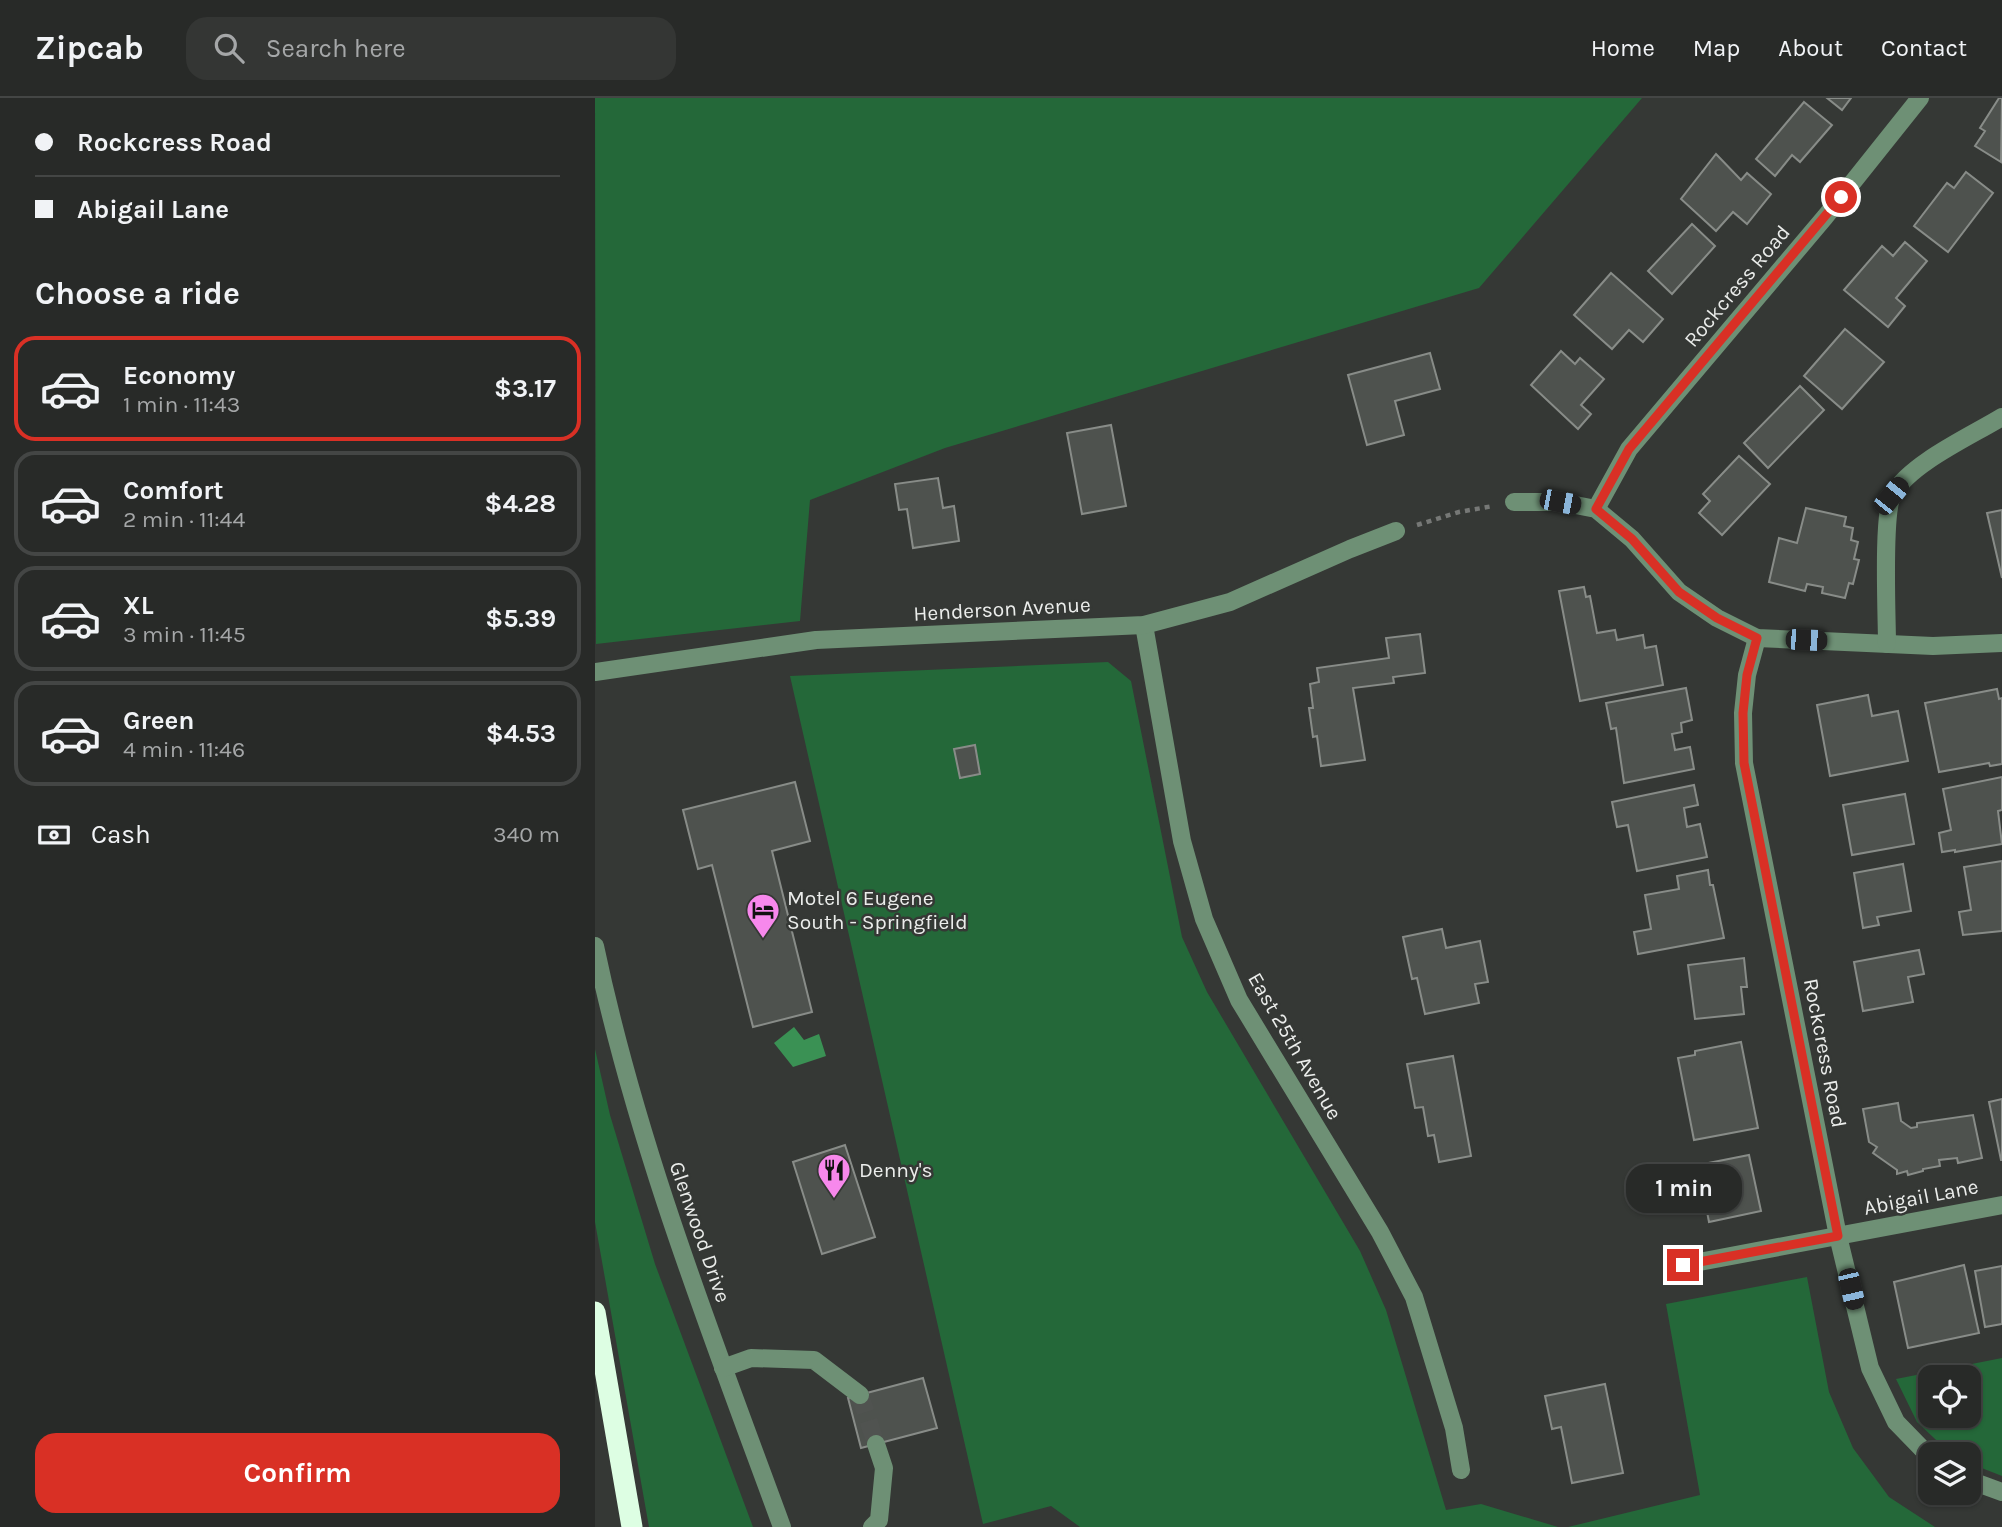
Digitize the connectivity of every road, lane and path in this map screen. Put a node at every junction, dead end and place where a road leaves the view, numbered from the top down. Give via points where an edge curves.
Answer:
1 (1920, 98) edge
2 (2002, 417) edge
3 (1514, 502) dead end
4 (1496, 505) dead end
5 (1596, 509) junction
6 (1396, 531) joint
7 (1145, 625) junction
8 (1757, 638) junction
9 (2002, 643) edge
10 (1887, 644) junction
11 (595, 672) edge
12 (595, 946) edge
13 (2002, 1205) edge
14 (1838, 1236) junction
15 (1683, 1265) dead end
16 (595, 1312) edge
17 (723, 1368) junction
18 (860, 1395) tunnel mouth
19 (876, 1444) tunnel mouth
20 (1918, 1445) edge
21 (1461, 1470) dead end
22 (1981, 1484) edge
23 (2002, 1492) edge
24 (632, 1527) edge
25 (782, 1527) edge
26 (871, 1527) edge

1 - 5 street, Rockcress Road via 1629,449
2 - 10 street via 1920,466 1891,496
3 - 5 street via 1560,502
4 - 6 path
5 - 8 street via 1632,539 1679,592
6 - 7 street, Henderson Avenue via 1230,602
7 - 11 street, Henderson Avenue via 816,640
7 - 21 street, East 25th Avenue via 1182,841 1204,919 1239,1000 1380,1232 1414,1297 1454,1428
8 - 10 street
8 - 14 street, Rockcress Road via 1744,701 1744,763
9 - 10 street
12 - 17 street, Glenwood Drive via 612,1028 649,1156
13 - 14 street, Abigail Lane
14 - 15 street, Abigail Lane
14 - 20 street, Rockcress Road via 1870,1368 1896,1422
16 - 24 highway
17 - 18 street via 751,1358 814,1360
17 - 25 street, Glenwood Drive
19 - 26 street via 884,1468 879,1520
22 - 23 street

